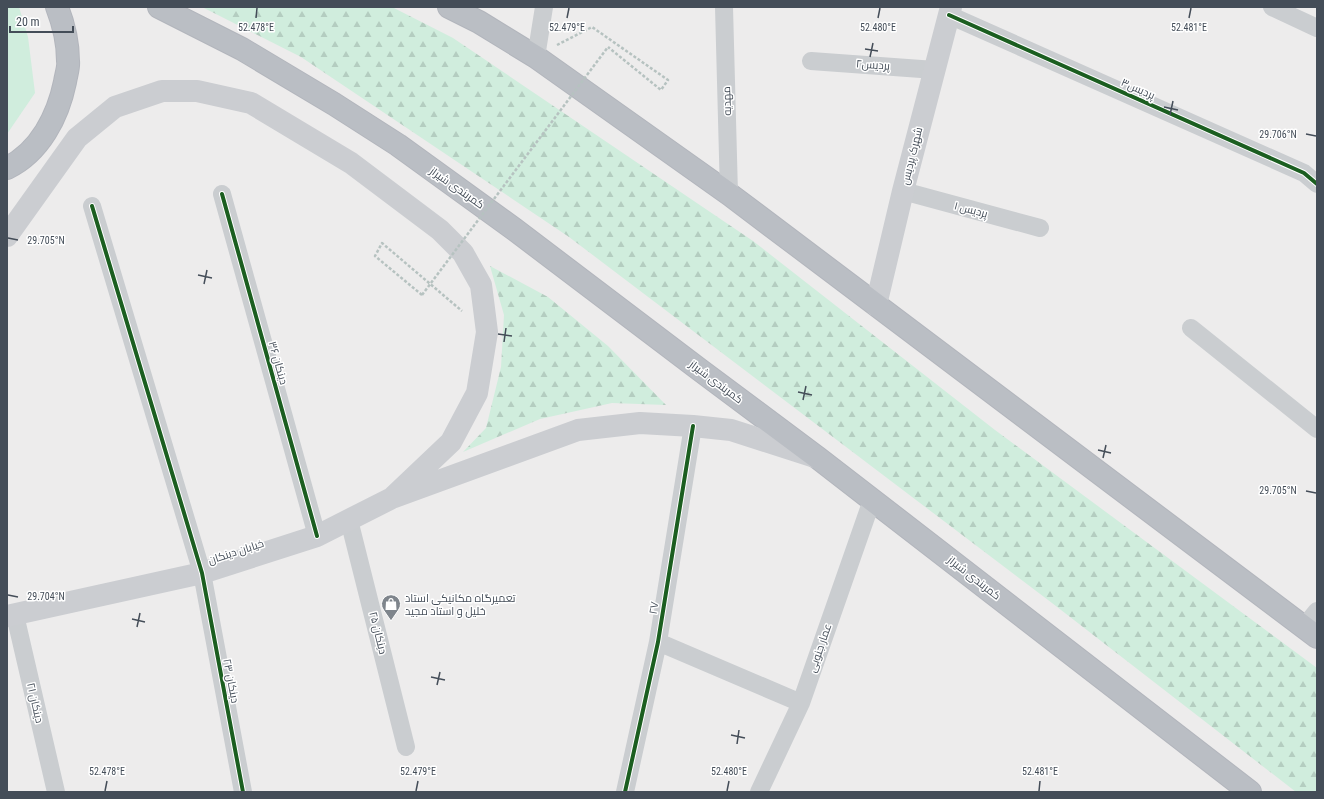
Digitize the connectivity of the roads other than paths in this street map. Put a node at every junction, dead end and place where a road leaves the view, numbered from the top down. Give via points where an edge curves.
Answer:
1 (57, 7) edge
2 (159, 7) edge
3 (449, 7) edge
4 (464, 7) edge
5 (544, 7) edge
6 (724, 7) edge
7 (1272, 7) edge
8 (950, 11) edge
9 (479, 22) junction
10 (1317, 28) edge
11 (536, 57) junction
12 (811, 61) dead end
13 (935, 70) junction
14 (7, 168) edge
15 (1317, 184) edge
16 (903, 191) junction
17 (222, 194) dead end
18 (729, 194) junction
19 (92, 206) dead end
20 (1040, 228) dead end
21 (7, 236) edge
22 (876, 305) junction
23 (1191, 328) dead end
24 (693, 426) junction
25 (1317, 429) edge
26 (818, 458) junction
27 (392, 498) junction
28 (872, 500) junction
29 (349, 520) junction
30 (317, 536) junction
31 (202, 573) junction
32 (11, 615) edge
33 (1313, 625) edge
34 (658, 642) junction
35 (801, 703) junction
36 (406, 747) dead end
37 (56, 792) edge
38 (243, 792) edge
39 (626, 792) edge
40 (759, 792) edge
41 (1250, 792) edge

1 - 14 highway via 64,26 69,62 62,97 48,128 34,149
2 - 26 highway, کمربندی شیراز via 242,49 398,145 514,228
3 - 9 highway
4 - 9 highway
5 - 11 street
6 - 18 street, مهدیه
7 - 10 street
8 - 13 main road, شهرک پردیس
8 - 15 street, پردیس۳ via 1304,173
9 - 11 highway
11 - 18 highway
12 - 13 street, پردیس۲
13 - 16 main road, شهرک پردیس
16 - 20 street, پردیس ۱
16 - 22 main road, شهرک پردیس
17 - 30 street, ۳۶ دینکان
18 - 22 highway
19 - 31 street, ۲۳ دینکان
21 - 27 main road via 77,138 115,108 162,91 197,91 251,103 351,163 440,230 463,253 481,285 487,332 477,393 451,442
22 - 33 highway
23 - 25 street
24 - 26 main road via 731,430
24 - 27 main road via 640,423 578,430
24 - 34 street, ۲۷
26 - 28 highway, کمربندی شیراز
27 - 29 main road, خیابان دینکان
28 - 35 street, عمار جنوبی
28 - 41 highway, کمربندی شیراز
29 - 30 main road, خیابان دینکان
29 - 36 street, ۲۵ دینکان
30 - 31 main road, خیابان دینکان
31 - 32 main road, خیابان دینکان
31 - 38 street, ۲۳ دینکان
32 - 37 street, ۲۱ دینکان
34 - 35 street
34 - 39 street, ۲۷
35 - 40 street, عمار جنوبی

